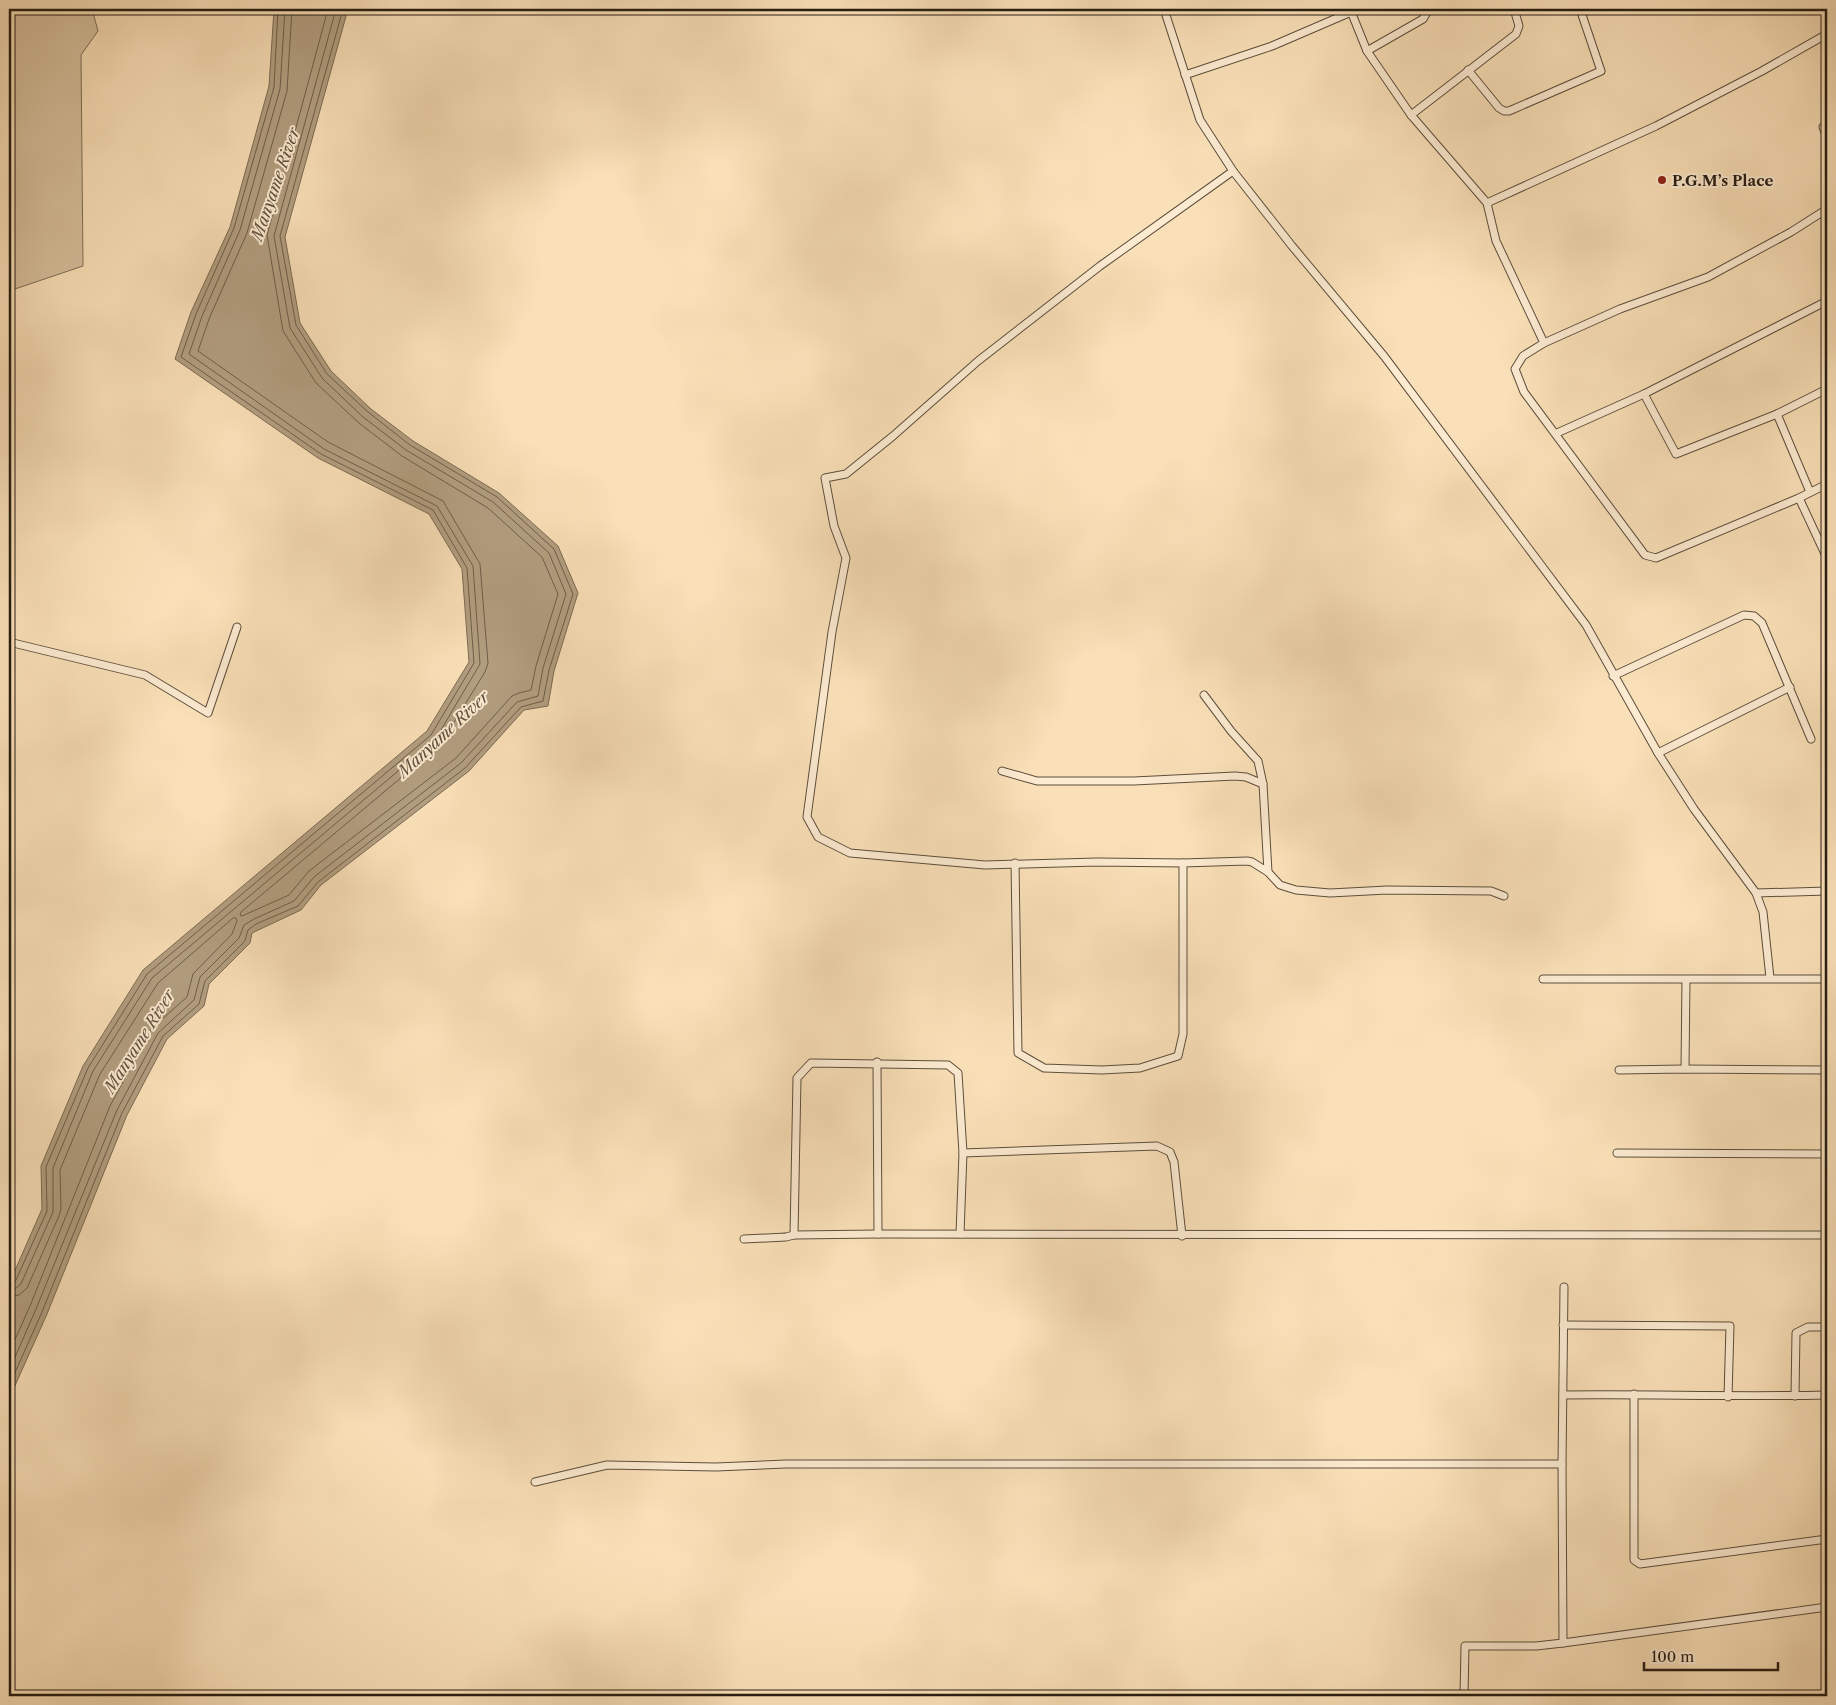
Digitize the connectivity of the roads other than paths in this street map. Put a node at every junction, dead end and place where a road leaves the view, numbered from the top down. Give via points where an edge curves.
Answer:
1 (1164, 9) edge
2 (1429, 9) edge
3 (1514, 9) edge
4 (1580, 9) edge
5 (1350, 10) edge
6 (1827, 34) edge
7 (1367, 51) junction
8 (1468, 70) junction
9 (1184, 75) junction
10 (1411, 115) junction
11 (1827, 124) edge
12 (1827, 137) edge
13 (1233, 171) junction
14 (1488, 204) junction
15 (1827, 208) edge
16 (1827, 301) edge
17 (1544, 343) junction
18 (1827, 389) edge
19 (1644, 394) junction
20 (1776, 414) junction
21 (1557, 433) junction
22 (1827, 484) edge
23 (1810, 492) junction
24 (1799, 498) junction
25 (1827, 558) edge
26 (237, 627) dead end
27 (9, 642) edge
28 (1613, 676) junction
29 (1790, 687) junction
30 (1204, 695) dead end
31 (1811, 739) dead end
32 (1658, 753) junction
33 (1002, 771) dead end
34 (1263, 784) junction
35 (1015, 863) junction
36 (1183, 863) junction
37 (1268, 872) junction
38 (1827, 891) edge
39 (1756, 893) junction
40 (1504, 896) dead end
41 (1770, 978) junction
42 (1543, 979) dead end
43 (1827, 979) edge
44 (1686, 980) junction
45 (877, 1062) junction
46 (1686, 1069) junction
47 (1619, 1070) dead end
48 (1827, 1070) edge
49 (962, 1153) junction
50 (1617, 1153) dead end
51 (1827, 1154) edge
52 (878, 1234) junction
53 (960, 1234) junction
54 (794, 1235) junction
55 (1827, 1235) edge
56 (1182, 1236) junction
57 (744, 1240) dead end
58 (1564, 1287) dead end
59 (1563, 1325) junction
60 (1827, 1327) edge
61 (1634, 1394) junction
62 (1563, 1395) junction
63 (1827, 1395) edge
64 (1795, 1396) junction
65 (1728, 1397) junction
66 (1562, 1464) junction
67 (535, 1482) dead end
68 (1827, 1540) edge
69 (1827, 1607) edge
70 (1563, 1643) junction
71 (1464, 1696) edge

1 - 9 street
2 - 7 street via 1423,19
3 - 8 street via 1519,26 1516,34
4 - 8 street via 1601,71 1504,111
5 - 7 street
5 - 9 street via 1272,46
6 - 14 street via 1656,126
7 - 10 street
8 - 10 street
9 - 13 street via 1200,120
10 - 14 street
11 - 12 street via 1823,127
13 - 28 street via 1384,356 1586,625
13 - 35 street via 1100,266 978,361 846,474 825,478 834,526 846,558 832,632 806,817 818,836 850,852 985,864
14 - 17 street via 1496,241
15 - 17 street via 1791,232 1708,276 1620,309
16 - 19 street
17 - 21 street via 1522,356 1515,369 1524,392
18 - 20 street
19 - 20 street via 1676,454
19 - 21 street
20 - 23 street
21 - 24 street via 1650,558
22 - 23 street
23 - 24 street
24 - 25 street
26 - 27 street via 208,713 145,675
28 - 29 street via 1744,615 1754,616 1762,622
28 - 32 street
29 - 31 street
29 - 32 street
30 - 34 street via 1258,761
32 - 39 street via 1694,809
33 - 34 street via 1037,781 1235,776
34 - 37 street
35 - 36 street
35 - 36 street via 1018,1053 1044,1068 1102,1070 1140,1068 1178,1056 1183,1034
36 - 37 street via 1247,861
37 - 40 street via 1280,885 1296,890 1330,893 1491,891
38 - 39 street
39 - 41 street via 1763,912
41 - 43 street
41 - 44 street
42 - 44 street
44 - 46 street
45 - 49 street via 948,1064 958,1072
45 - 52 street
45 - 54 street via 811,1063 797,1078
46 - 47 street
46 - 48 street
49 - 53 street
49 - 56 street via 1157,1146 1170,1152 1174,1162
50 - 51 street
52 - 53 street
52 - 54 street
53 - 56 street
54 - 57 street
55 - 56 street
58 - 59 street
59 - 62 street
59 - 65 street via 1730,1326
60 - 64 street via 1808,1328 1796,1333
61 - 62 street
61 - 65 street
61 - 68 street via 1634,1560 1640,1564
62 - 66 street
63 - 64 street
64 - 65 street
66 - 67 street via 607,1465
66 - 70 street
69 - 70 street
70 - 71 street via 1465,1646

